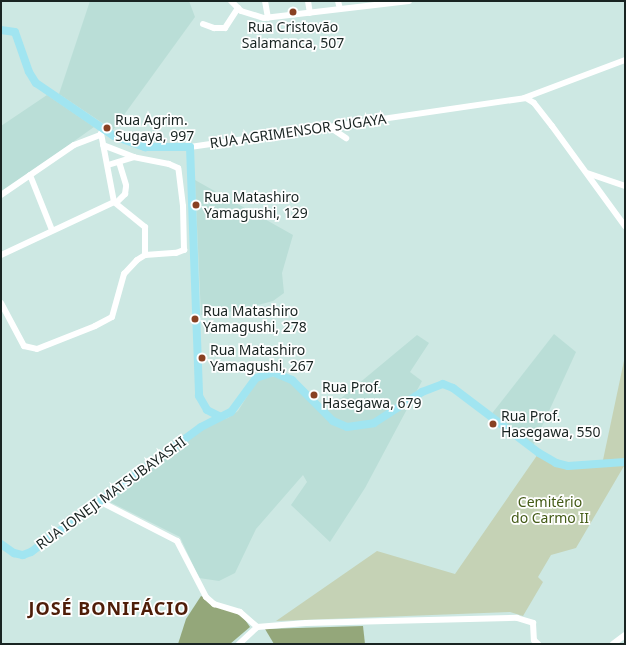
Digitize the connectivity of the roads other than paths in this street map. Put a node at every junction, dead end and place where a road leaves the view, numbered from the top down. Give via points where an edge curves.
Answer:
1 (231, 1) edge
2 (265, 1) edge
3 (308, 1) edge
4 (338, 1) edge
5 (409, 1) edge
6 (398, 2) edge
7 (368, 3) edge
8 (238, 8) junction
9 (340, 9) junction
10 (310, 13) junction
11 (268, 18) junction
12 (203, 24) dead end
13 (1, 30) edge
14 (625, 60) edge
15 (524, 98) junction
16 (328, 126) junction
17 (102, 132) junction
18 (346, 138) dead end
19 (103, 145) junction
20 (190, 147) junction
21 (134, 157) junction
22 (119, 162) junction
23 (108, 165) junction
24 (587, 173) junction
25 (30, 175) junction
26 (625, 186) edge
27 (1, 195) edge
28 (115, 202) junction
29 (625, 226) edge
30 (52, 230) junction
31 (1, 255) edge
32 (145, 255) junction
33 (1, 303) edge
34 (219, 416) junction
35 (625, 462) edge
36 (99, 501) junction
37 (1, 544) edge
38 (257, 627) junction
39 (625, 635) edge
40 (239, 644) edge
41 (538, 644) edge
42 (613, 644) edge

1 - 8 street
2 - 11 street
3 - 10 street
4 - 9 street
5 - 6 street
6 - 7 street
7 - 9 street
8 - 11 street via 250,15
8 - 12 street via 225,28
9 - 10 street
10 - 11 street
13 - 17 main road, RUA AGRIMENSOR SUGAYA via 15,32 29,72 36,83
14 - 15 street, RUA AGRIMENSOR SUGAYA
15 - 16 street, RUA AGRIMENSOR SUGAYA
15 - 24 street via 534,103
16 - 18 street
16 - 20 street, RUA AGRIMENSOR SUGAYA
17 - 19 street
17 - 20 main road, RUA AGRIMENSOR SUGAYA via 145,147
17 - 25 street via 74,145
19 - 21 street
19 - 23 street
20 - 34 main road via 199,396 207,410
21 - 22 street
21 - 32 street via 175,166 181,176 184,250
22 - 23 street
22 - 28 street via 126,186 125,194
23 - 28 street
24 - 26 street
24 - 29 street
25 - 27 street
25 - 30 street
28 - 30 street
28 - 32 street via 145,226
30 - 31 street
32 - 33 street via 124,274 112,317 37,349 24,346
34 - 35 main road, RUA IONEJI MATSUBAYASHI via 235,408 256,378 272,372 292,380 333,421 347,427 374,423 422,392 443,384 453,388 556,463 568,466
34 - 36 main road, RUA IONEJI MATSUBAYASHI
36 - 37 main road, RUA IONEJI MATSUBAYASHI via 27,554 14,553
36 - 38 street via 177,541 206,597 214,604 240,612
38 - 40 street
38 - 41 street via 306,623 517,618 533,623 534,640
39 - 42 street

